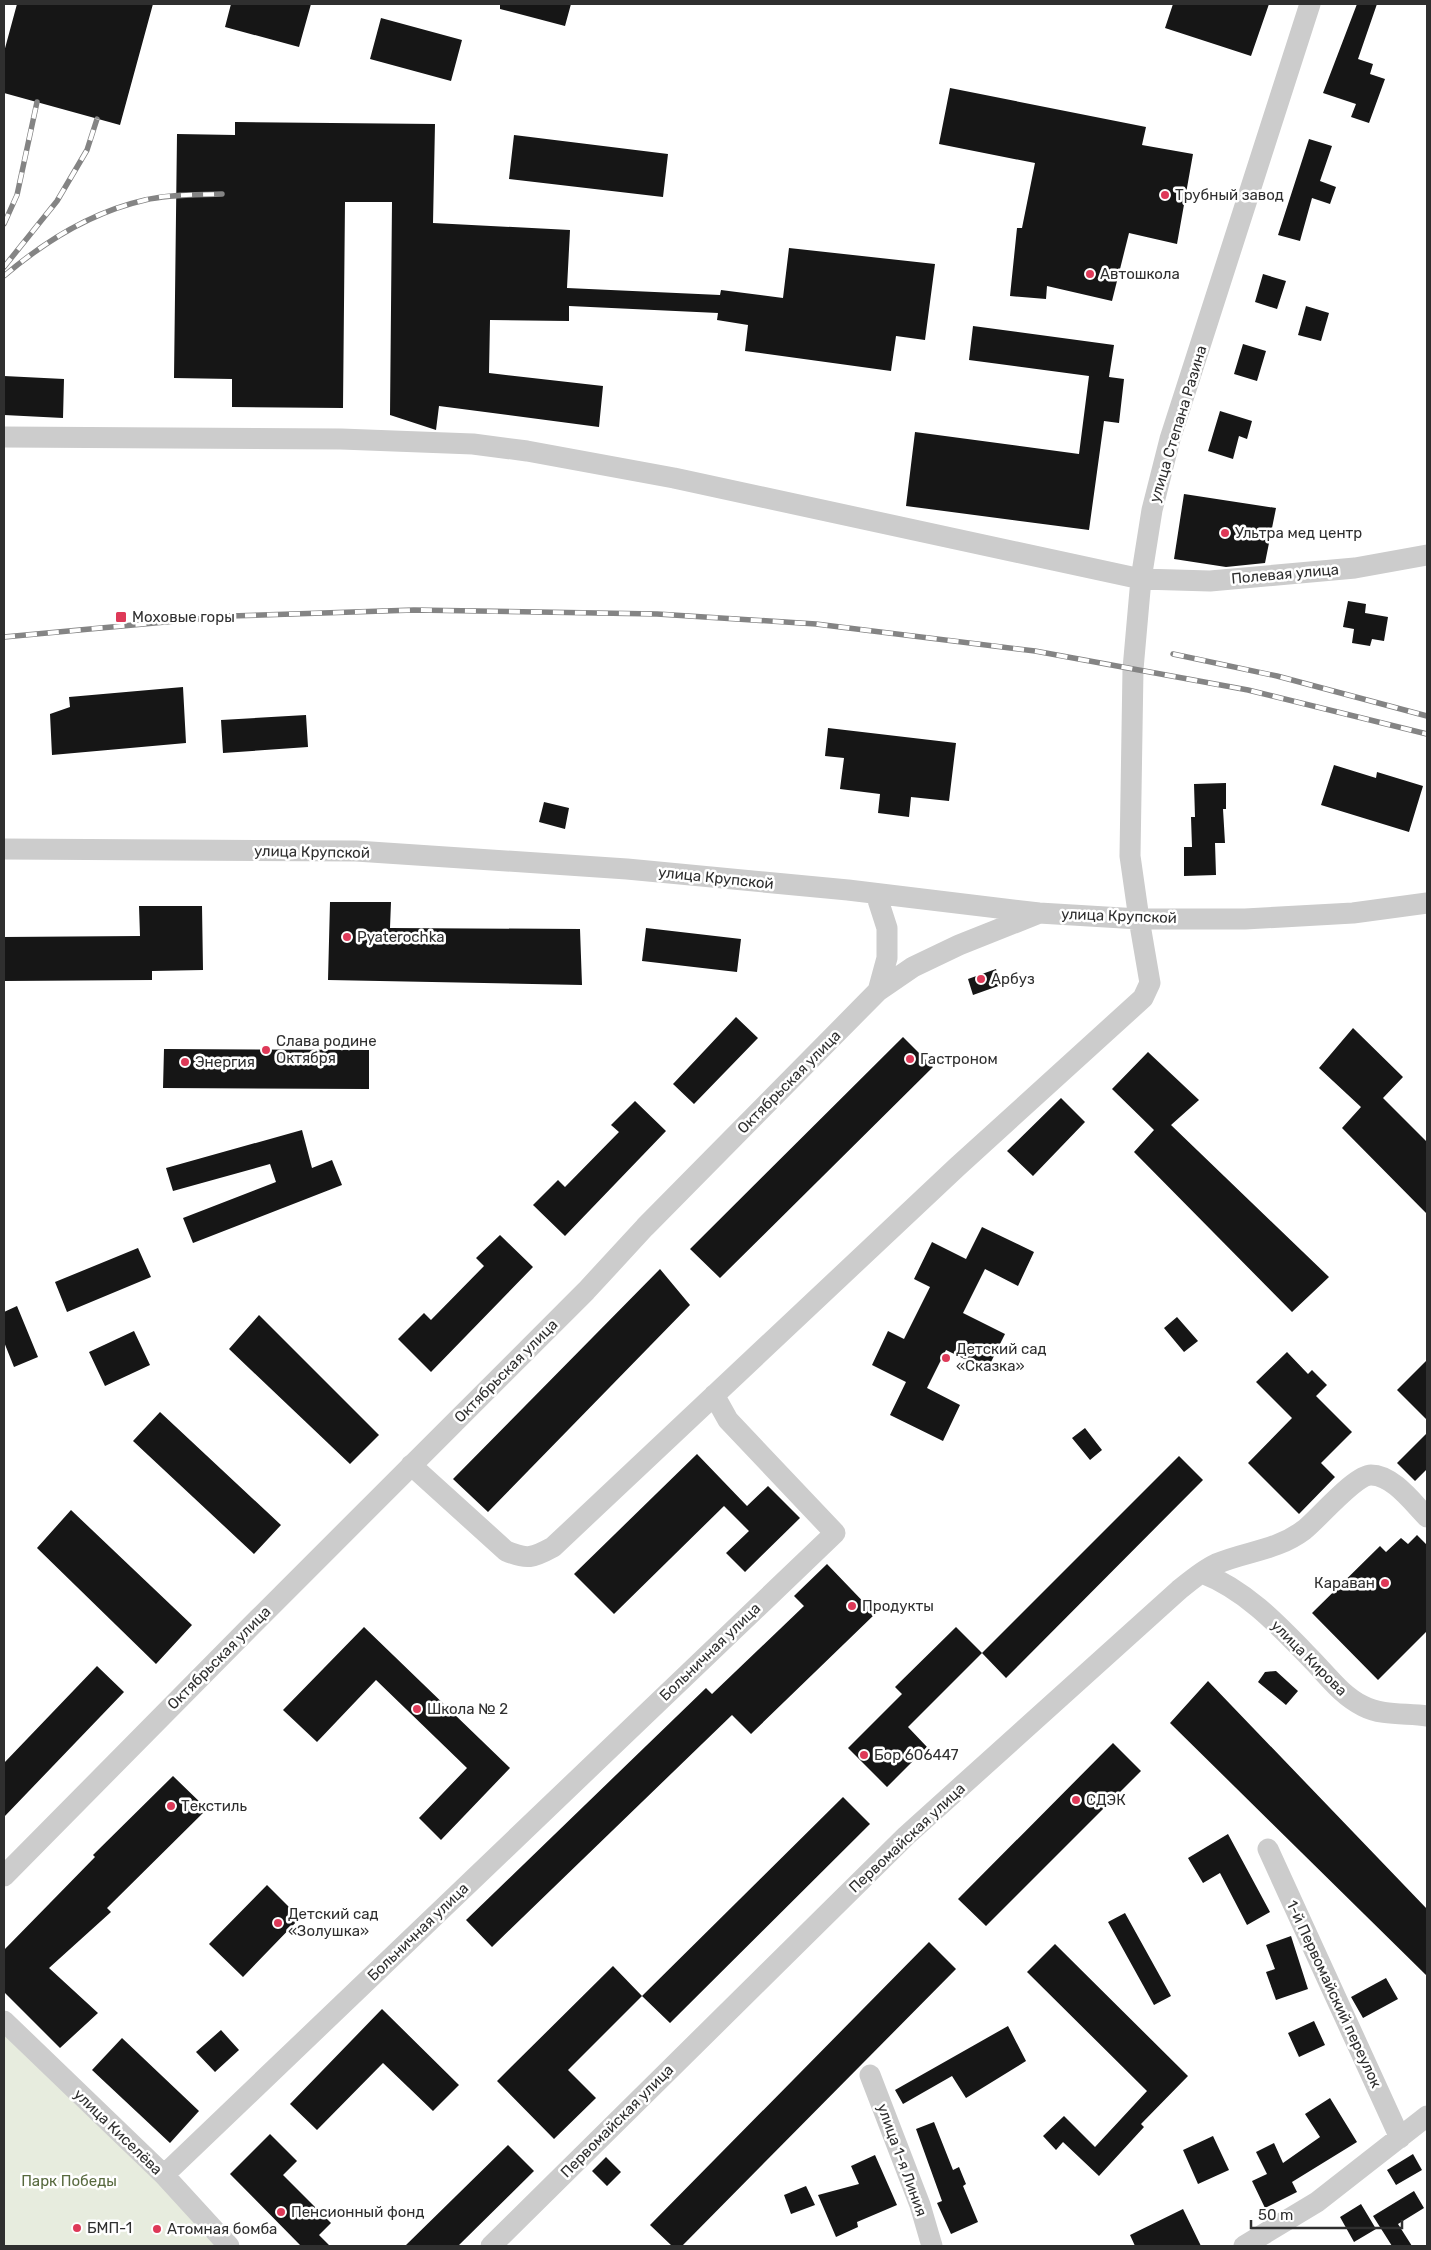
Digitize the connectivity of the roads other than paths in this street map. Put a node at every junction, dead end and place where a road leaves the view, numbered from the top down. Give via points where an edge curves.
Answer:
1 (1310, 4) edge
2 (4, 437) edge
3 (1427, 555) edge
4 (1141, 579) junction
5 (4, 849) edge
6 (876, 894) junction
7 (1427, 903) edge
8 (1039, 913) junction
9 (1138, 919) junction
10 (878, 990) junction
11 (714, 1395) junction
12 (411, 1465) junction
13 (1427, 1518) edge
14 (1202, 1572) junction
15 (1427, 1716) edge
16 (1268, 1849) dead end
17 (4, 1876) edge
18 (4, 2021) edge
19 (870, 2075) dead end
20 (1427, 2116) edge
21 (1400, 2138) junction
22 (164, 2176) junction
23 (229, 2246) edge
24 (491, 2246) edge
25 (932, 2246) edge
26 (1244, 2246) edge

1 - 4 street, улица Степана Разина via 1170,439 1152,510
2 - 4 street, Полевая улица via 341,439 473,444 674,478
3 - 4 street, Полевая улица via 1354,568 1210,581
4 - 9 street, улица Степана Разина via 1133,669 1130,796 1130,856
5 - 6 street, улица Крупской via 356,851 627,869
6 - 8 street, улица Крупской
6 - 10 street via 887,928 887,958
7 - 9 street, улица Крупской via 1353,913 1245,919
8 - 9 street, улица Крупской
8 - 10 street, Октябрьская улица via 944,952
9 - 11 street, улица Степана Разина via 1150,983 1143,998
10 - 12 street, Октябрьская улица via 586,1291
11 - 12 street via 553,1547 536,1556 520,1558 506,1550
11 - 22 street, Больничная улица via 728,1420 835,1533
12 - 17 street, Октябрьская улица
13 - 14 street, Первомайская улица via 1397,1487 1383,1477 1370,1475 1358,1480 1304,1530 1282,1544 1216,1564
14 - 15 street, улица Кирова via 1247,1598 1282,1628 1351,1699 1380,1712
14 - 24 street, Первомайская улица via 906,1836
16 - 21 street, 1-й Первомайский переулок
18 - 22 street, улица Киселёва
19 - 25 street, улица 1-я Линия via 920,2205
20 - 21 street
21 - 26 street via 1317,2202
22 - 23 street, улица Киселёва

